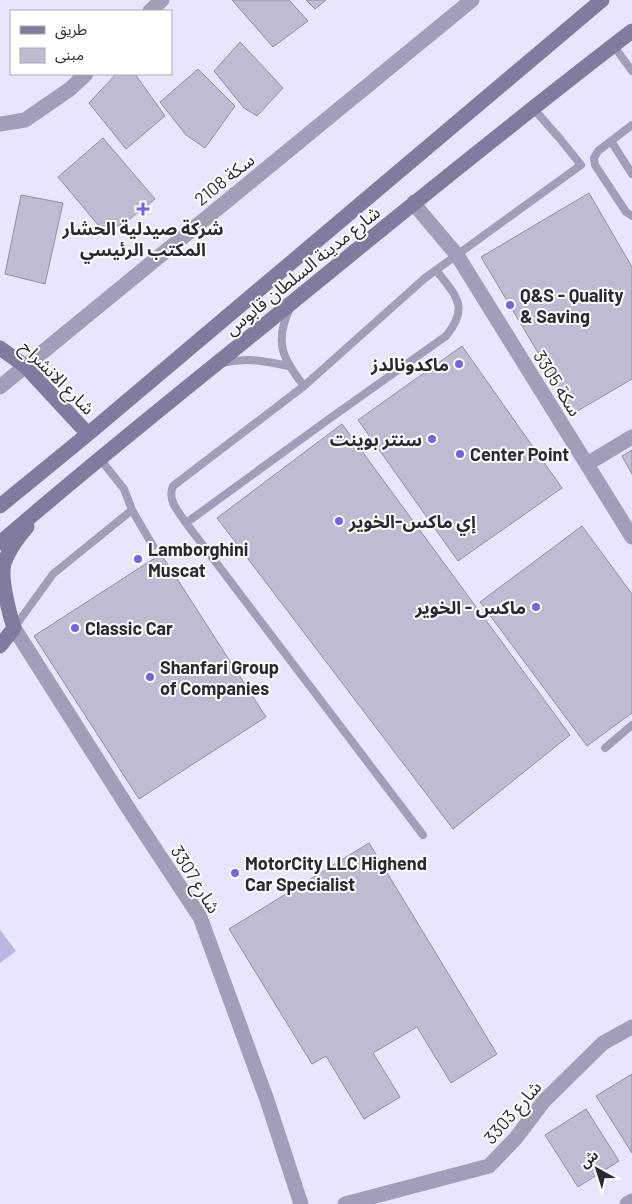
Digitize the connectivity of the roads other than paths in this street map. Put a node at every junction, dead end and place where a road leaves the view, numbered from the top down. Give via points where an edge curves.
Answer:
1 (162, 0) edge
2 (472, 0) edge
3 (602, 0) edge
4 (151, 10) edge
5 (632, 31) edge
6 (613, 45) junction
7 (632, 71) edge
8 (85, 75) edge
9 (532, 107) junction
10 (0, 124) edge
11 (632, 125) edge
12 (611, 141) junction
13 (632, 174) edge
14 (414, 202) junction
15 (632, 216) edge
16 (457, 255) junction
17 (436, 270) junction
18 (294, 300) junction
19 (0, 348) edge
20 (215, 365) junction
21 (25, 366) junction
22 (289, 366) junction
23 (304, 386) junction
24 (0, 387) edge
25 (88, 434) junction
26 (632, 437) edge
27 (100, 459) junction
28 (587, 464) junction
29 (58, 492) junction
30 (0, 506) edge
31 (132, 510) junction
32 (186, 523) junction
33 (632, 537) edge
34 (0, 543) edge
35 (153, 546) dead end
36 (14, 628) junction
37 (0, 646) edge
38 (632, 725) edge
39 (605, 748) dead end
40 (423, 835) dead end
41 (632, 1027) edge
42 (632, 1201) edge
43 (302, 1204) edge
44 (346, 1204) edge
45 (627, 1204) edge

1 - 4 street
2 - 21 street, سكة 2108
3 - 25 main road, شارع مدينة السلطان قابوس
5 - 6 main road, شارع مدينة السلطان قابوس
6 - 7 lane
6 - 9 main road, شارع مدينة السلطان قابوس
8 - 10 street via 25,120
9 - 14 main road, شارع مدينة السلطان قابوس
9 - 16 lane via 581,165
11 - 12 lane
12 - 13 lane
12 - 15 lane via 595,155 594,162 626,212
14 - 16 street, 3305 سكة
14 - 18 main road, شارع مدينة السلطان قابوس
16 - 17 lane
16 - 28 street, 3305 سكة
17 - 23 lane
17 - 32 lane via 453,292 460,308 458,319 446,336
18 - 20 main road, شارع مدينة السلطان قابوس
18 - 22 lane via 282,334 282,347
19 - 21 main road, شارع الانشراح
20 - 22 lane via 253,359
20 - 27 main road, شارع مدينة السلطان قابوس
21 - 24 street, سكة 2108
21 - 25 main road, شارع الانشراح
22 - 23 lane
23 - 32 lane via 173,486 170,499
25 - 30 main road, شارع مدينة السلطان قابوس
26 - 28 street
27 - 29 main road, شارع مدينة السلطان قابوس
27 - 31 lane via 124,489
28 - 33 street, 3305 سكة
29 - 34 main road, شارع مدينة السلطان قابوس
29 - 36 main road via 20,536 2,565 4,594
31 - 35 lane
31 - 36 lane via 52,574
32 - 40 lane
36 - 37 main road
36 - 43 street, 3307 شارع via 200,917
38 - 39 lane
41 - 44 street, 3303 شارع via 603,1043 544,1101 489,1166
42 - 45 street

